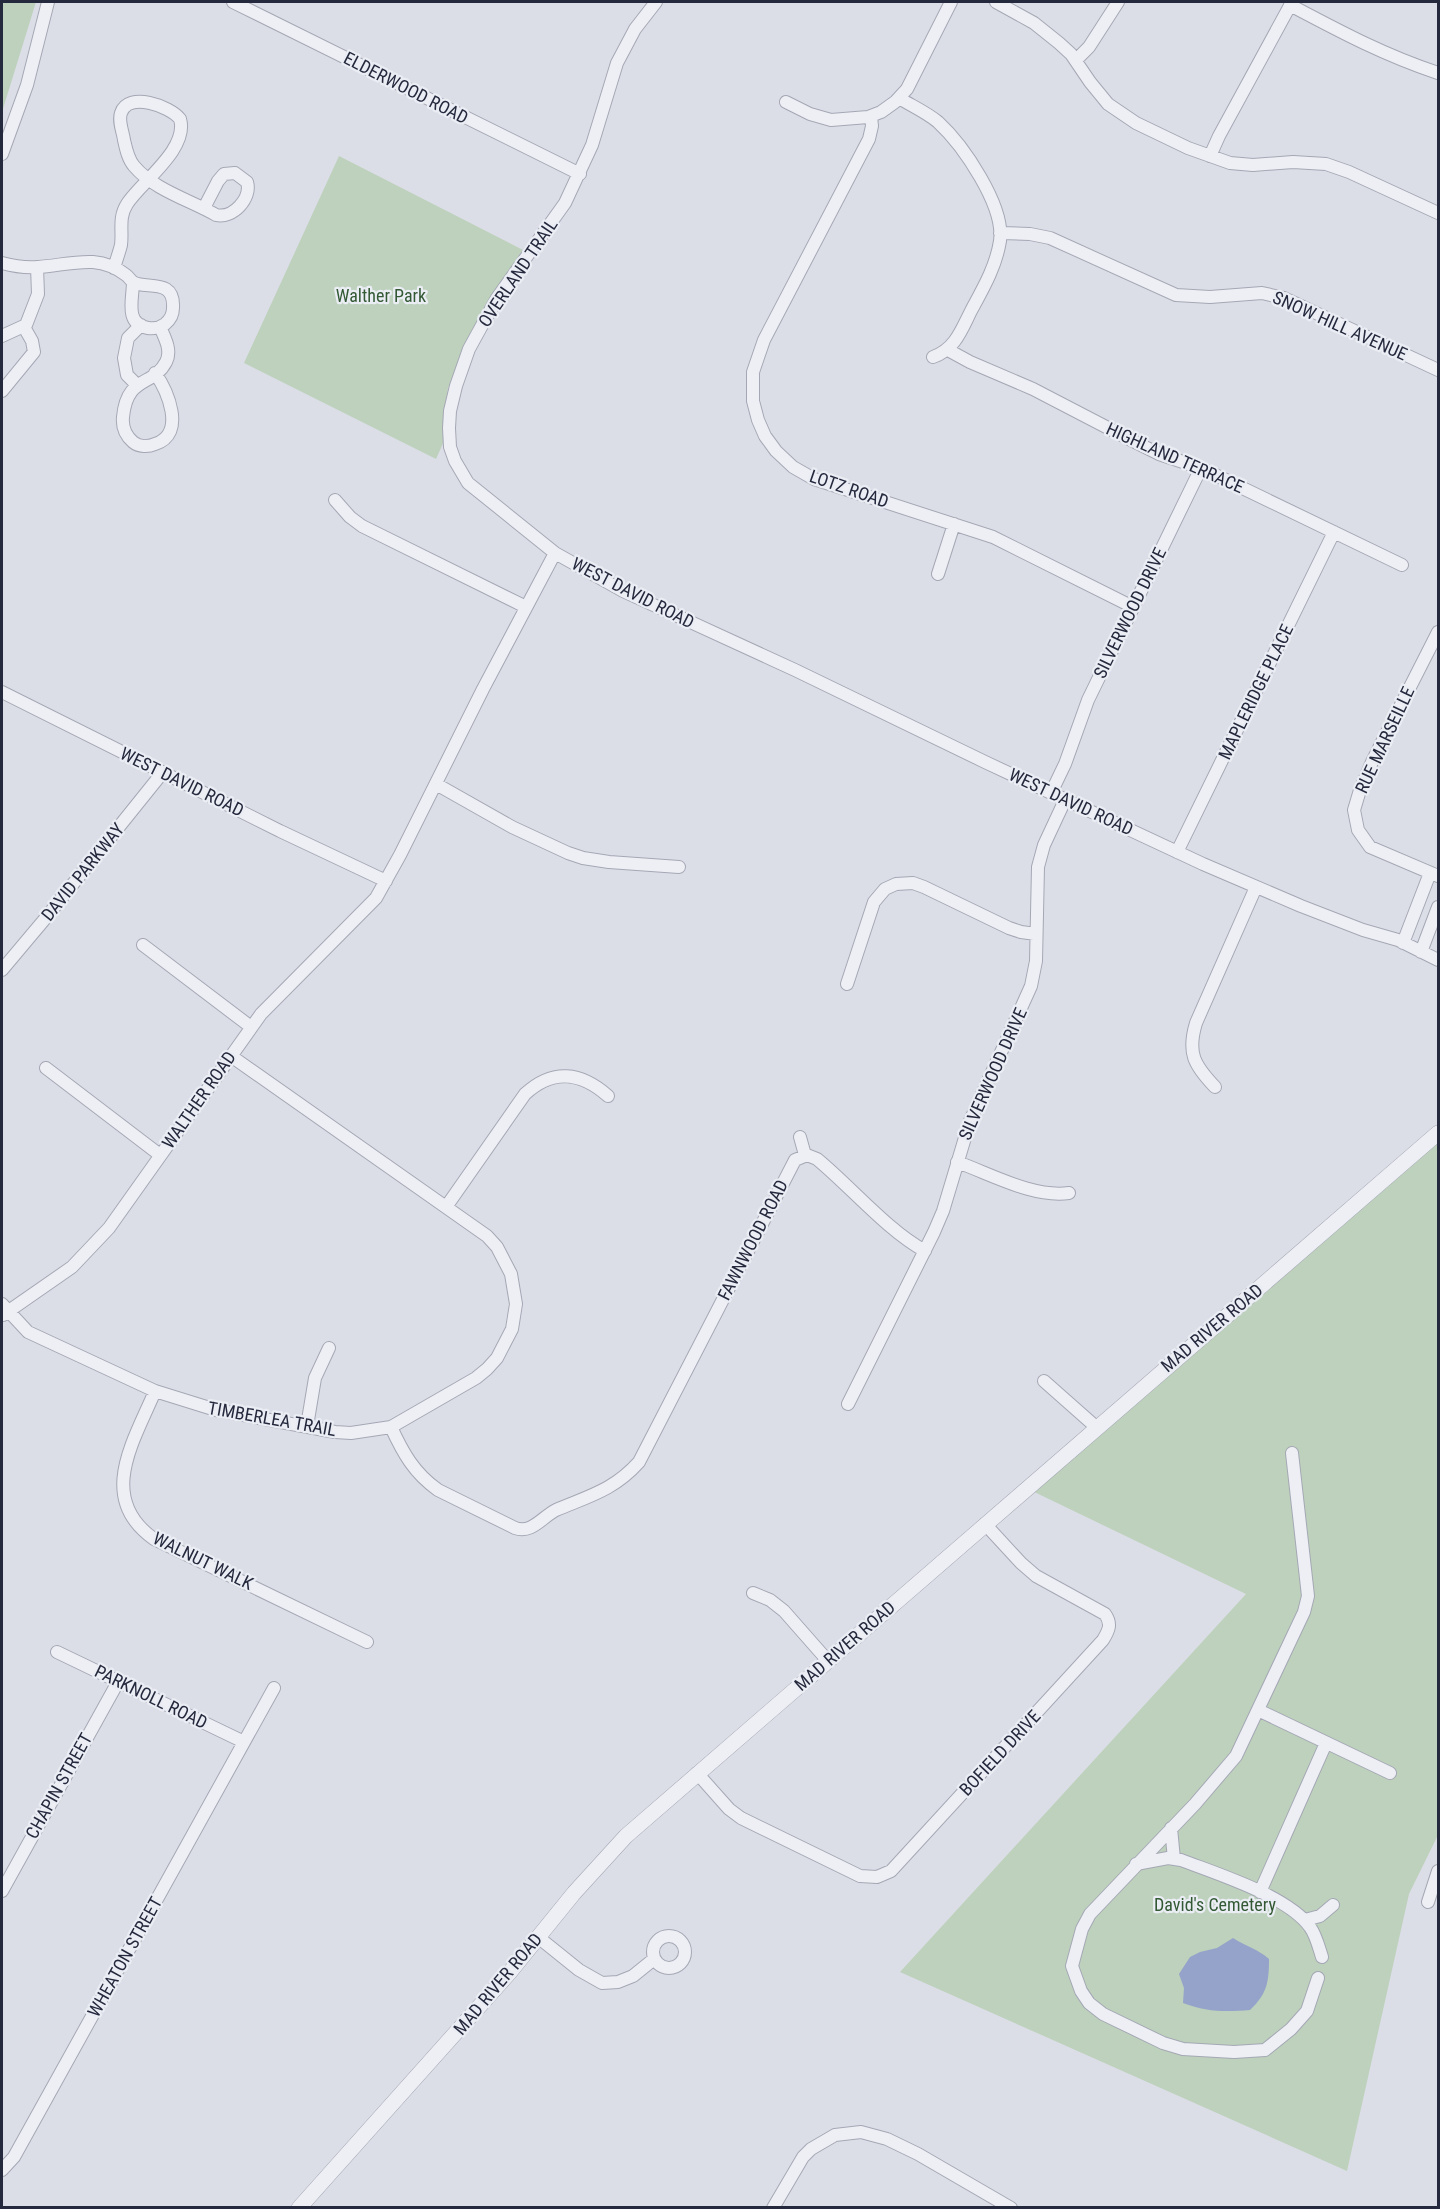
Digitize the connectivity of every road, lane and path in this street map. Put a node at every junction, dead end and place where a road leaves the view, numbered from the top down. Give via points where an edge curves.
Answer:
1 (48, 2) edge
2 (233, 2) edge
3 (656, 2) edge
4 (951, 2) edge
5 (996, 2) edge
6 (1118, 2) edge
7 (1291, 3) edge
8 (1076, 60) junction
9 (1438, 73) edge
10 (899, 99) junction
11 (786, 102) dead end
12 (871, 116) junction
13 (2, 154) edge
14 (1210, 156) junction
15 (580, 174) junction
16 (149, 180) junction
17 (204, 208) dead end
18 (1438, 213) edge
19 (1000, 234) junction
20 (2, 263) edge
21 (37, 267) junction
22 (114, 268) junction
23 (133, 282) junction
24 (141, 325) junction
25 (24, 327) junction
26 (160, 327) junction
27 (2, 336) edge
28 (948, 350) junction
29 (933, 357) dead end
30 (1438, 370) edge
31 (155, 373) junction
32 (137, 385) junction
33 (2, 391) edge
34 (1201, 468) junction
35 (335, 500) dead end
36 (954, 524) junction
37 (1334, 532) junction
38 (555, 552) junction
39 (1402, 565) dead end
40 (938, 574) dead end
41 (526, 607) junction
42 (1132, 607) junction
43 (1438, 632) edge
44 (2, 692) edge
45 (163, 772) junction
46 (436, 784) junction
47 (1051, 793) junction
48 (1065, 800) junction
49 (1177, 852) junction
50 (679, 867) dead end
51 (1434, 874) edge
52 (386, 881) junction
53 (1256, 887) junction
54 (1438, 908) edge
55 (1036, 934) junction
56 (1404, 943) junction
57 (142, 945) dead end
58 (1420, 952) junction
59 (1438, 960) edge
60 (2, 970) edge
61 (848, 984) dead end
62 (251, 1026) junction
63 (231, 1056) junction
64 (46, 1068) dead end
65 (1215, 1087) dead end
66 (608, 1096) dead end
67 (1438, 1133) edge
68 (800, 1137) dead end
69 (160, 1155) junction
70 (805, 1155) junction
71 (957, 1162) junction
72 (1069, 1193) dead end
73 (446, 1206) junction
74 (925, 1251) junction
75 (4, 1310) edge
76 (329, 1348) dead end
77 (1044, 1381) dead end
78 (155, 1391) junction
79 (848, 1404) dead end
80 (307, 1426) junction
81 (390, 1427) junction
82 (1096, 1427) junction
83 (1293, 1453) dead end
84 (985, 1524) junction
85 (753, 1593) dead end
86 (368, 1642) dead end
87 (57, 1652) dead end
88 (828, 1661) junction
89 (118, 1682) junction
90 (274, 1688) dead end
91 (1258, 1710) junction
92 (244, 1742) junction
93 (1326, 1743) junction
94 (698, 1773) junction
95 (1390, 1773) dead end
96 (1171, 1828) junction
97 (1174, 1859) junction
98 (1136, 1864) junction
99 (1438, 1871) edge
100 (2, 1891) edge
101 (1260, 1892) junction
102 (1428, 1902) dead end
103 (1333, 1905) dead end
104 (1305, 1920) junction
105 (538, 1937) junction
106 (1322, 1957) dead end
107 (654, 1959) dead end
108 (1318, 1978) dead end
109 (2, 2170) edge
110 (299, 2208) edge
111 (774, 2208) edge
112 (1011, 2208) edge

1 - 13 street via 27,85
2 - 15 street, ELDERWOOD ROAD
3 - 15 street, OVERLAND TRAIL via 634,29 617,63
4 - 10 street
5 - 8 street via 1047,32
6 - 8 street
7 - 9 street via 1371,48
7 - 14 street
8 - 14 street via 1099,94 1120,114
10 - 12 street
10 - 19 street via 939,123 958,146 992,201
11 - 12 street via 831,120
12 - 36 street, LOTZ ROAD via 868,139 764,340 753,372 753,401 765,436 780,456 799,470
14 - 18 street via 1242,165 1326,164
15 - 38 street, OVERLAND TRAIL via 565,203 497,298 477,333 456,386 448,428 455,461 468,483
16 - 16 street via 132,164 120,118 123,109 134,103 167,108 182,125 165,162
16 - 17 street
16 - 22 street via 123,211 121,246
19 - 28 street via 994,266
19 - 30 street, SNOW HILL AVENUE via 1050,238 1176,294 1210,297 1262,293 1284,298
20 - 21 street
21 - 22 street via 95,262
21 - 25 street via 38,294
22 - 23 street
23 - 24 street via 130,305 132,315
23 - 26 street via 160,286 171,297 173,312
24 - 26 street
24 - 32 street via 128,338 124,358 127,375
25 - 27 street
25 - 33 street via 34,352
26 - 31 street via 169,355
28 - 29 street
28 - 34 street, HIGHLAND TERRACE via 1159,454
31 - 32 street
31 - 32 street via 168,395 172,412 169,433 155,444 137,445 125,432 126,402
34 - 37 street, HIGHLAND TERRACE
34 - 42 street, SILVERWOOD DRIVE
35 - 41 street via 362,526
36 - 40 street
36 - 42 street, LOTZ ROAD via 1015,546
37 - 39 street, HIGHLAND TERRACE
37 - 49 street, MAPLERIDGE PLACE
38 - 41 street, WEST DAVID ROAD
38 - 47 street, WEST DAVID ROAD via 623,591
41 - 46 street, WEST DAVID ROAD
42 - 47 street, SILVERWOOD DRIVE via 1088,700
43 - 51 street, RUE MARSEILLE via 1372,762 1354,810 1358,830 1370,847
44 - 45 street, WEST DAVID ROAD
45 - 52 street, WEST DAVID ROAD
45 - 60 street, DAVID PARKWAY
46 - 50 street via 512,827 575,855 609,862
46 - 52 street, WEST DAVID ROAD
47 - 48 street, WEST DAVID ROAD
48 - 49 street, WEST DAVID ROAD
48 - 55 street, SILVERWOOD DRIVE via 1040,856
49 - 53 street, WEST DAVID ROAD
51 - 56 street
52 - 62 street, WALTHER ROAD via 366,910 276,996
53 - 56 street, WEST DAVID ROAD
53 - 65 street via 1192,1036 1199,1070
54 - 58 street
55 - 61 street via 1009,928 914,883 896,884 885,889 874,902
55 - 71 street, SILVERWOOD DRIVE via 1031,986 977,1103
56 - 58 street, WEST DAVID ROAD
57 - 62 street
58 - 59 street, WEST DAVID ROAD
62 - 63 street, WALTHER ROAD
63 - 69 street, WALTHER ROAD
63 - 73 street, TIMBERLEA TRAIL
64 - 69 street
66 - 73 street via 597,1086 574,1077 556,1077 533,1087
67 - 82 street, MAD RIVER ROAD
68 - 70 street
69 - 75 street, WALTHER ROAD via 91,1248 50,1283
70 - 74 street via 817,1159 895,1230
70 - 81 street, FAWNWOOD ROAD via 791,1165 647,1449 616,1484 520,1530 438,1490 411,1465
71 - 72 street via 1036,1192
71 - 74 street, SILVERWOOD DRIVE via 943,1211
73 - 81 street, TIMBERLEA TRAIL via 487,1236 505,1260 515,1292 515,1319 506,1344 486,1369
74 - 79 street, SILVERWOOD DRIVE
75 - 78 street, TIMBERLEA TRAIL via 28,1332 48,1343
76 - 80 street via 315,1378
77 - 82 street
78 - 80 street, TIMBERLEA TRAIL via 216,1410
78 - 86 street, WALNUT WALK via 123,1475 125,1501 138,1524 154,1539
80 - 81 street, TIMBERLEA TRAIL via 351,1433
82 - 84 street, MAD RIVER ROAD
83 - 91 street via 1308,1596
84 - 88 street, MAD RIVER ROAD
84 - 94 street, BOFIELD DRIVE via 1036,1576 1105,1614 1109,1630 891,1871 868,1878 860,1876 741,1818
85 - 88 street via 784,1611
87 - 89 street, PARKNOLL ROAD
88 - 94 street, MAD RIVER ROAD
89 - 92 street, PARKNOLL ROAD
89 - 100 street, CHAPIN STREET
90 - 92 street, WHEATON STREET
91 - 93 street
91 - 96 street via 1236,1756
92 - 109 street, WHEATON STREET via 14,2157
93 - 95 street
93 - 101 street
94 - 105 street, MAD RIVER ROAD via 615,1846
96 - 97 street
96 - 98 street
97 - 98 street
97 - 101 street
98 - 108 street via 1090,1914 1072,1966 1080,1990 1103,2014 1183,2049 1265,2050 1307,2011
99 - 102 street
101 - 104 street
103 - 104 street via 1320,1916
104 - 106 street via 1313,1930
105 - 107 street via 602,1983 633,1976
105 - 110 street, MAD RIVER ROAD
111 - 112 street via 811,2149 835,2135 854,2132 887,2139

